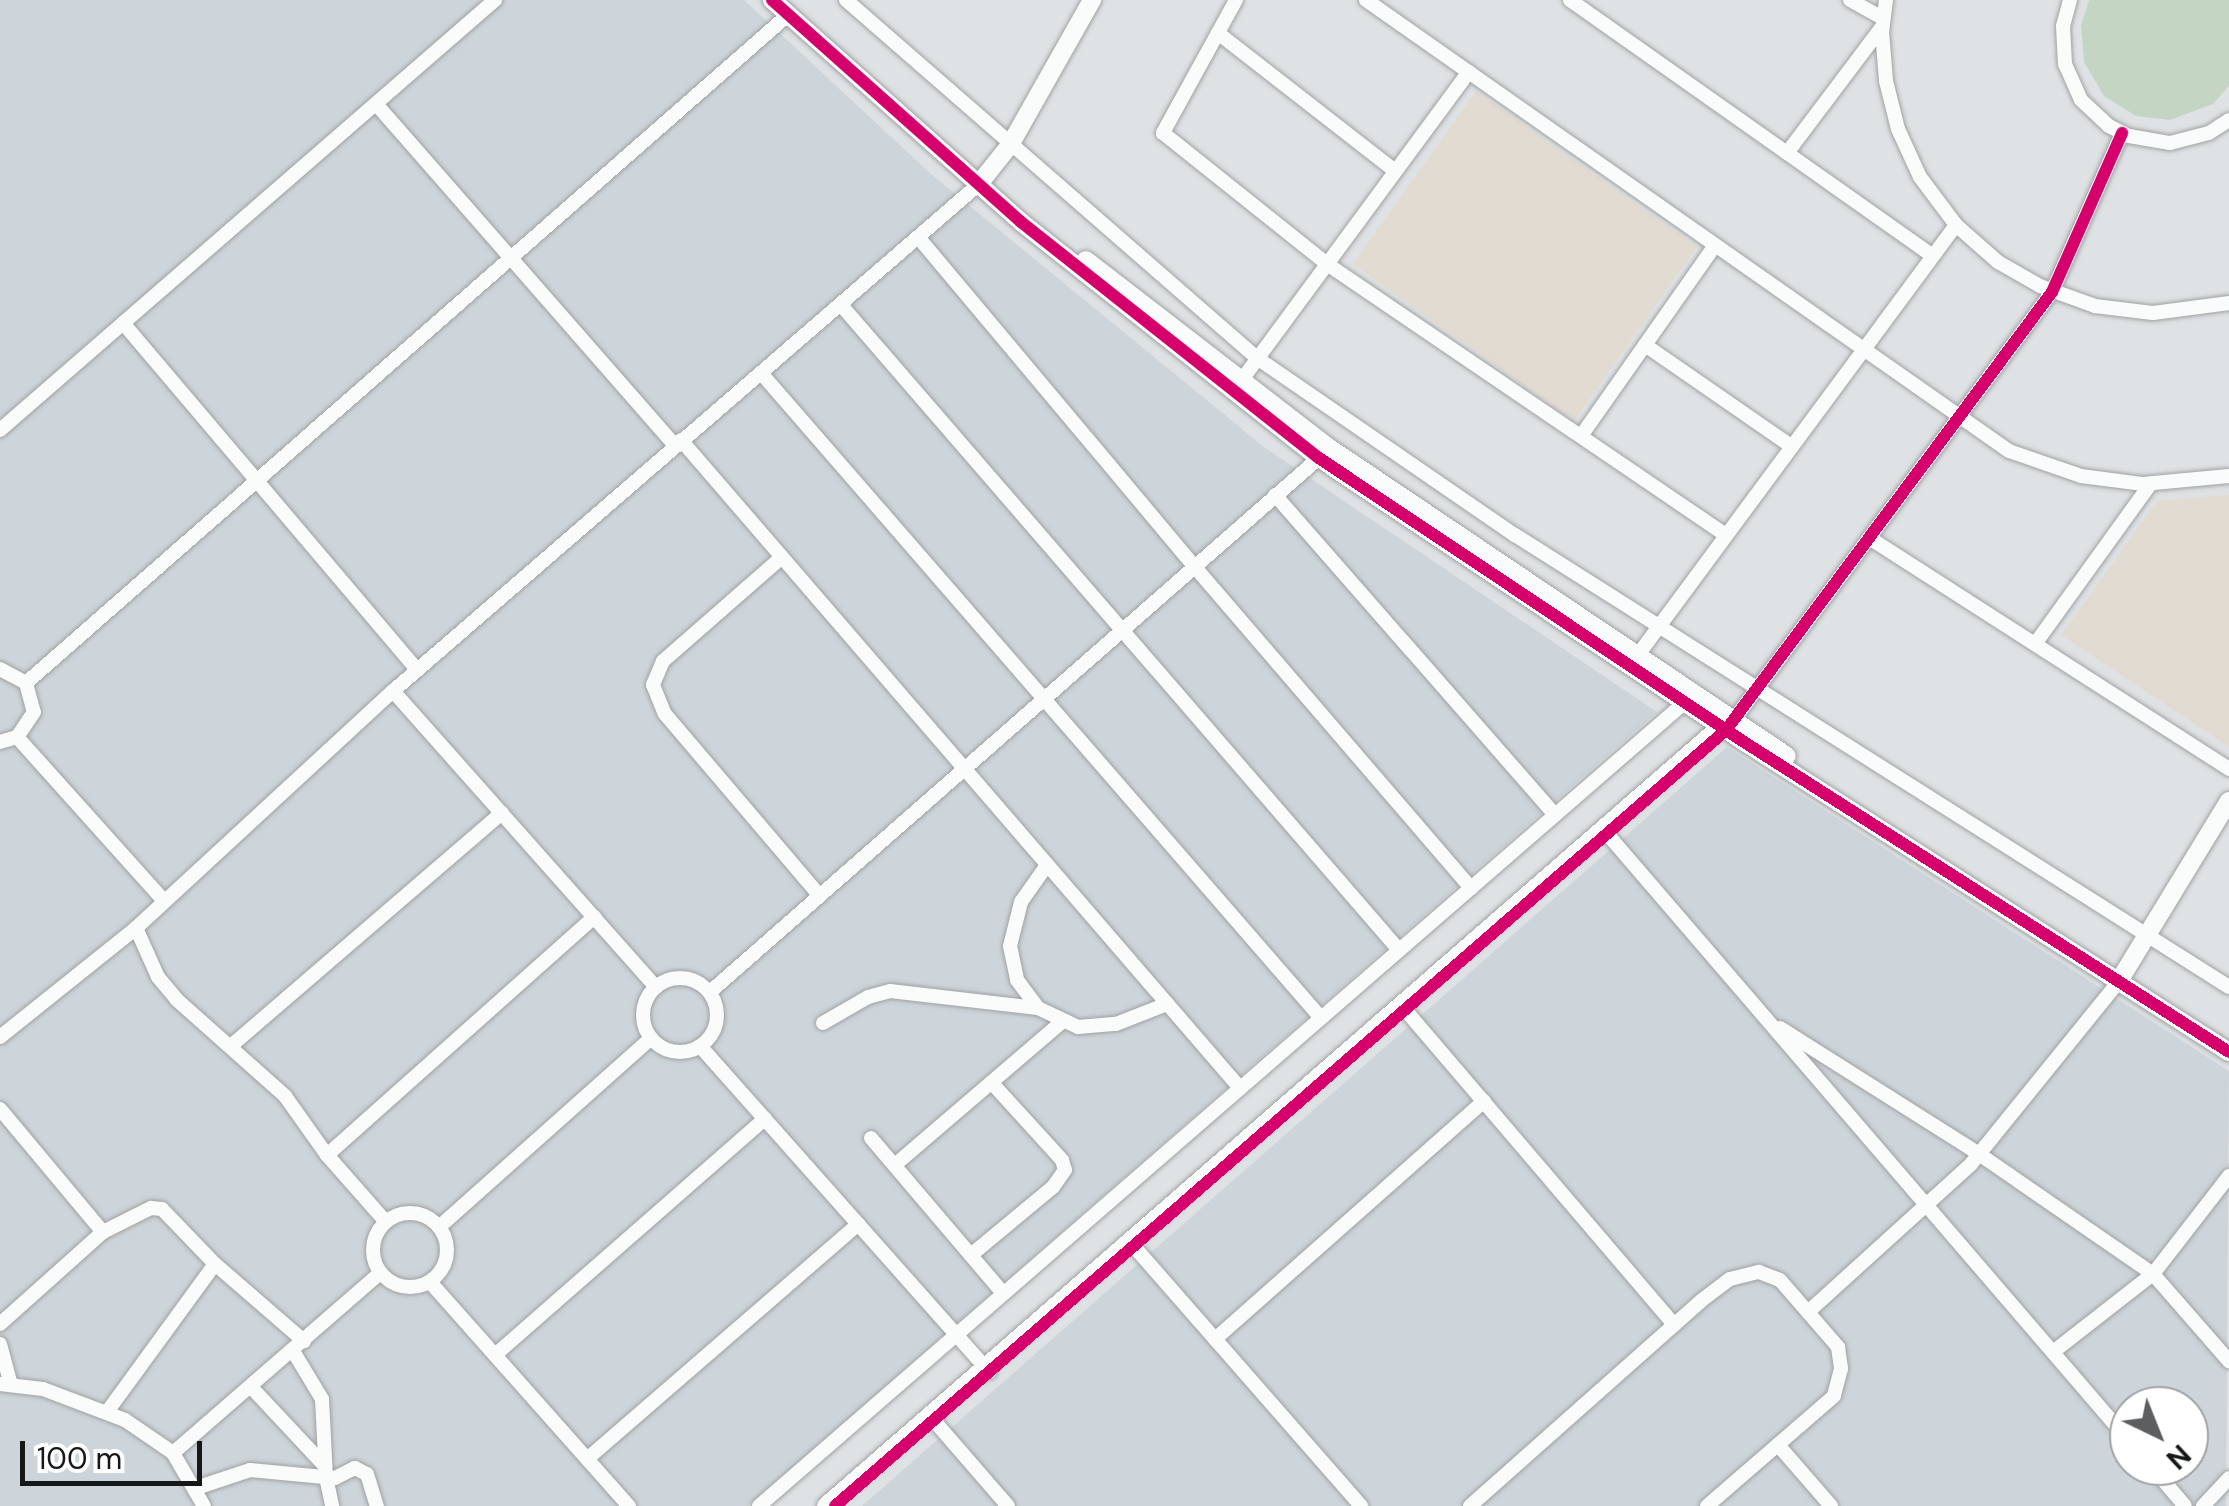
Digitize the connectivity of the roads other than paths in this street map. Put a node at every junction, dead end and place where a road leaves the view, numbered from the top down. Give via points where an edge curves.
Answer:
1 (495, 0) edge
2 (772, 0) edge
3 (846, 0) edge
4 (1092, 0) edge
5 (1236, 0) edge
6 (1366, 0) edge
7 (1570, 0) edge
8 (1850, 0) edge
9 (1886, 0) edge
10 (2070, 0) edge
11 (788, 8) edge
12 (1882, 22) junction
13 (1218, 33) junction
14 (1468, 72) junction
15 (376, 104) junction
16 (2229, 120) edge
17 (2122, 133) junction
18 (1010, 145) junction
19 (1787, 153) junction
20 (1395, 171) junction
21 (982, 180) junction
22 (1956, 225) junction
23 (918, 237) junction
24 (1715, 246) junction
25 (1933, 256) junction
26 (511, 258) junction
27 (1327, 264) junction
28 (2052, 292) junction
29 (2229, 303) edge
30 (841, 306) junction
31 (123, 324) junction
32 (1645, 345) junction
33 (1862, 350) junction
34 (1257, 358) junction
35 (761, 374) junction
36 (1236, 387) junction
37 (1960, 418) junction
38 (0, 430) edge
39 (1581, 436) junction
40 (678, 443) junction
41 (1790, 446) junction
42 (1319, 458) junction
43 (2229, 476) edge
44 (256, 481) junction
45 (2151, 483) junction
46 (1275, 495) junction
47 (1725, 534) junction
48 (1871, 539) junction
49 (782, 556) junction
50 (1194, 566) junction
51 (1658, 624) junction
52 (1122, 630) junction
53 (2034, 644) junction
54 (1634, 660) junction
55 (0, 669) edge
56 (416, 670) junction
57 (26, 683) junction
58 (1760, 688) junction
59 (393, 690) junction
60 (1044, 698) junction
61 (1684, 703) junction
62 (1730, 722) junction
63 (17, 737) junction
64 (0, 742) edge
65 (963, 769) junction
66 (2229, 769) edge
67 (2229, 801) edge
68 (502, 813) junction
69 (1555, 815) junction
70 (1605, 831) junction
71 (1047, 865) junction
72 (1471, 888) junction
73 (820, 895) junction
74 (164, 900) junction
75 (594, 917) junction
76 (136, 928) junction
77 (2147, 934) junction
78 (1399, 950) junction
79 (2121, 977) junction
80 (656, 987) junction
81 (2229, 987) edge
82 (710, 992) junction
83 (1167, 1004) junction
84 (1038, 1008) junction
85 (1404, 1008) junction
86 (1321, 1018) junction
87 (1766, 1019) junction
88 (1063, 1021) junction
89 (823, 1023) dead end
90 (0, 1037) edge
91 (651, 1038) junction
92 (2229, 1040) edge
93 (232, 1045) junction
94 (700, 1046) junction
95 (2229, 1052) edge
96 (991, 1082) junction
97 (1240, 1088) junction
98 (1484, 1101) junction
99 (0, 1109) edge
100 (765, 1119) junction
101 (871, 1138) dead end
102 (1979, 1154) junction
103 (327, 1155) junction
104 (896, 1164) junction
105 (2229, 1176) edge
106 (1928, 1207) junction
107 (386, 1222) junction
108 (858, 1224) junction
109 (439, 1227) junction
110 (103, 1232) junction
111 (1132, 1244) junction
112 (971, 1255) junction
113 (215, 1264) junction
114 (380, 1274) junction
115 (2153, 1274) junction
116 (430, 1282) junction
117 (1003, 1293) junction
118 (1808, 1312) junction
119 (0, 1324) edge
120 (1674, 1325) junction
121 (956, 1335) junction
122 (1215, 1340) junction
123 (0, 1344) edge
124 (299, 1346) junction
125 (2053, 1352) junction
126 (495, 1356) junction
127 (2229, 1361) edge
128 (987, 1370) junction
129 (5, 1385) edge
130 (252, 1388) junction
131 (107, 1412) junction
132 (932, 1418) junction
133 (2109, 1418) edge
134 (1778, 1445) junction
135 (173, 1453) junction
136 (587, 1459) junction
137 (325, 1471) junction
138 (2229, 1478) edge
139 (2168, 1486) edge
140 (196, 1488) junction
141 (204, 1506) edge
142 (332, 1506) edge
143 (377, 1506) edge
144 (629, 1506) edge
145 (760, 1506) edge
146 (826, 1506) edge
147 (835, 1506) edge
148 (1008, 1506) edge
149 (1360, 1506) edge
150 (1470, 1506) edge
151 (1707, 1506) edge
152 (1831, 1506) edge
153 (2185, 1506) edge
154 (2202, 1506) edge

1 - 15 street
2 - 11 street
3 - 18 street
4 - 18 street
5 - 13 street
6 - 14 street
7 - 19 street
8 - 12 street
9 - 12 street
10 - 17 street via 2062,47 2071,83 2092,113
11 - 21 street
11 - 26 street
12 - 19 street
12 - 22 street via 1898,128 1920,177
13 - 20 street
13 - 27 street via 1162,132
14 - 20 street
14 - 24 street
15 - 26 street
15 - 31 street
16 - 17 street via 2170,142
17 - 28 street
18 - 21 street
18 - 34 street
19 - 25 street
20 - 27 street
21 - 23 street
21 - 36 street
22 - 25 street
22 - 28 street via 1998,262
23 - 30 street
23 - 50 street
24 - 32 street
24 - 33 street
25 - 33 street
26 - 40 street
26 - 44 street
27 - 34 street
27 - 39 street
28 - 29 street via 2153,313
28 - 37 street
30 - 35 street
30 - 52 street
31 - 38 street
31 - 44 street
32 - 39 street
32 - 41 street
33 - 37 street
33 - 41 street
34 - 36 street
34 - 51 street via 1514,535
35 - 40 street
35 - 60 street
36 - 42 street
36 - 54 street
37 - 45 street via 2009,452 2081,476
37 - 48 street
39 - 47 street
40 - 49 street
40 - 56 street
41 - 47 street
42 - 46 street
42 - 54 street
43 - 45 street
44 - 56 street
44 - 57 street
45 - 53 street
46 - 50 street
46 - 69 street
47 - 51 street
48 - 53 street
48 - 58 street
49 - 65 street
49 - 73 street via 663,661 653,685 665,714
50 - 52 street
50 - 72 street
51 - 54 street
51 - 58 street
52 - 60 street
52 - 78 street
53 - 66 street
54 - 61 street
54 - 62 street
55 - 57 street
56 - 59 street
57 - 63 street via 34,712
58 - 62 street
58 - 77 street
59 - 68 street
59 - 74 street
60 - 65 street
60 - 86 street
61 - 62 street
61 - 69 street
62 - 70 street
62 - 79 street
63 - 64 street
63 - 74 street
65 - 71 street
65 - 73 street
67 - 77 street
68 - 75 street
68 - 93 street
69 - 72 street
70 - 85 street
70 - 87 street
71 - 83 street
71 - 84 street via 1021,902 1010,946 1017,980
72 - 78 street
73 - 82 street
74 - 76 street
75 - 80 street
75 - 103 street
76 - 90 street
76 - 93 street via 158,977
77 - 79 street
77 - 81 street
78 - 86 street
79 - 92 street
79 - 95 street
79 - 102 street
80 - 82 street via 687,978
80 - 91 street via 643,1008
82 - 94 street via 717,1021
83 - 88 street via 1116,1024 1078,1027
83 - 97 street
84 - 88 street
84 - 89 street via 890,991
85 - 98 street
85 - 111 street
86 - 97 street
87 - 102 street
87 - 106 street
88 - 96 street
91 - 94 street via 675,1052
91 - 109 street
93 - 103 street via 285,1096
94 - 100 street
96 - 104 street
96 - 112 street via 1065,1170
97 - 117 street
98 - 120 street
98 - 122 street
99 - 110 street
100 - 108 street
100 - 126 street
101 - 104 street
102 - 106 street
102 - 115 street
103 - 107 street
104 - 112 street
105 - 115 street
106 - 118 street
106 - 125 street
107 - 109 street via 416,1213
107 - 114 street via 373,1244
108 - 121 street
108 - 136 street
109 - 116 street via 446,1257
110 - 113 street via 162,1209
110 - 119 street
111 - 122 street
111 - 128 street
112 - 117 street
113 - 124 street
113 - 131 street
114 - 116 street via 405,1287
114 - 124 street
115 - 125 street
115 - 127 street
116 - 126 street
117 - 121 street
118 - 120 street via 1780,1280 1758,1272 1730,1279
118 - 134 street via 1838,1347 1841,1369 1834,1396
120 - 150 street
121 - 128 street
121 - 145 street
122 - 149 street
123 - 129 street
124 - 130 street
124 - 137 street via 322,1399
125 - 133 street
126 - 136 street
128 - 132 street
129 - 131 street via 43,1389
130 - 135 street
130 - 137 street
131 - 135 street
132 - 146 street
132 - 147 street
132 - 148 street
134 - 151 street
134 - 152 street
135 - 140 street
136 - 144 street
137 - 140 street via 250,1470
137 - 142 street
137 - 143 street via 335,1478 364,1470
138 - 154 street
139 - 153 street
140 - 141 street

